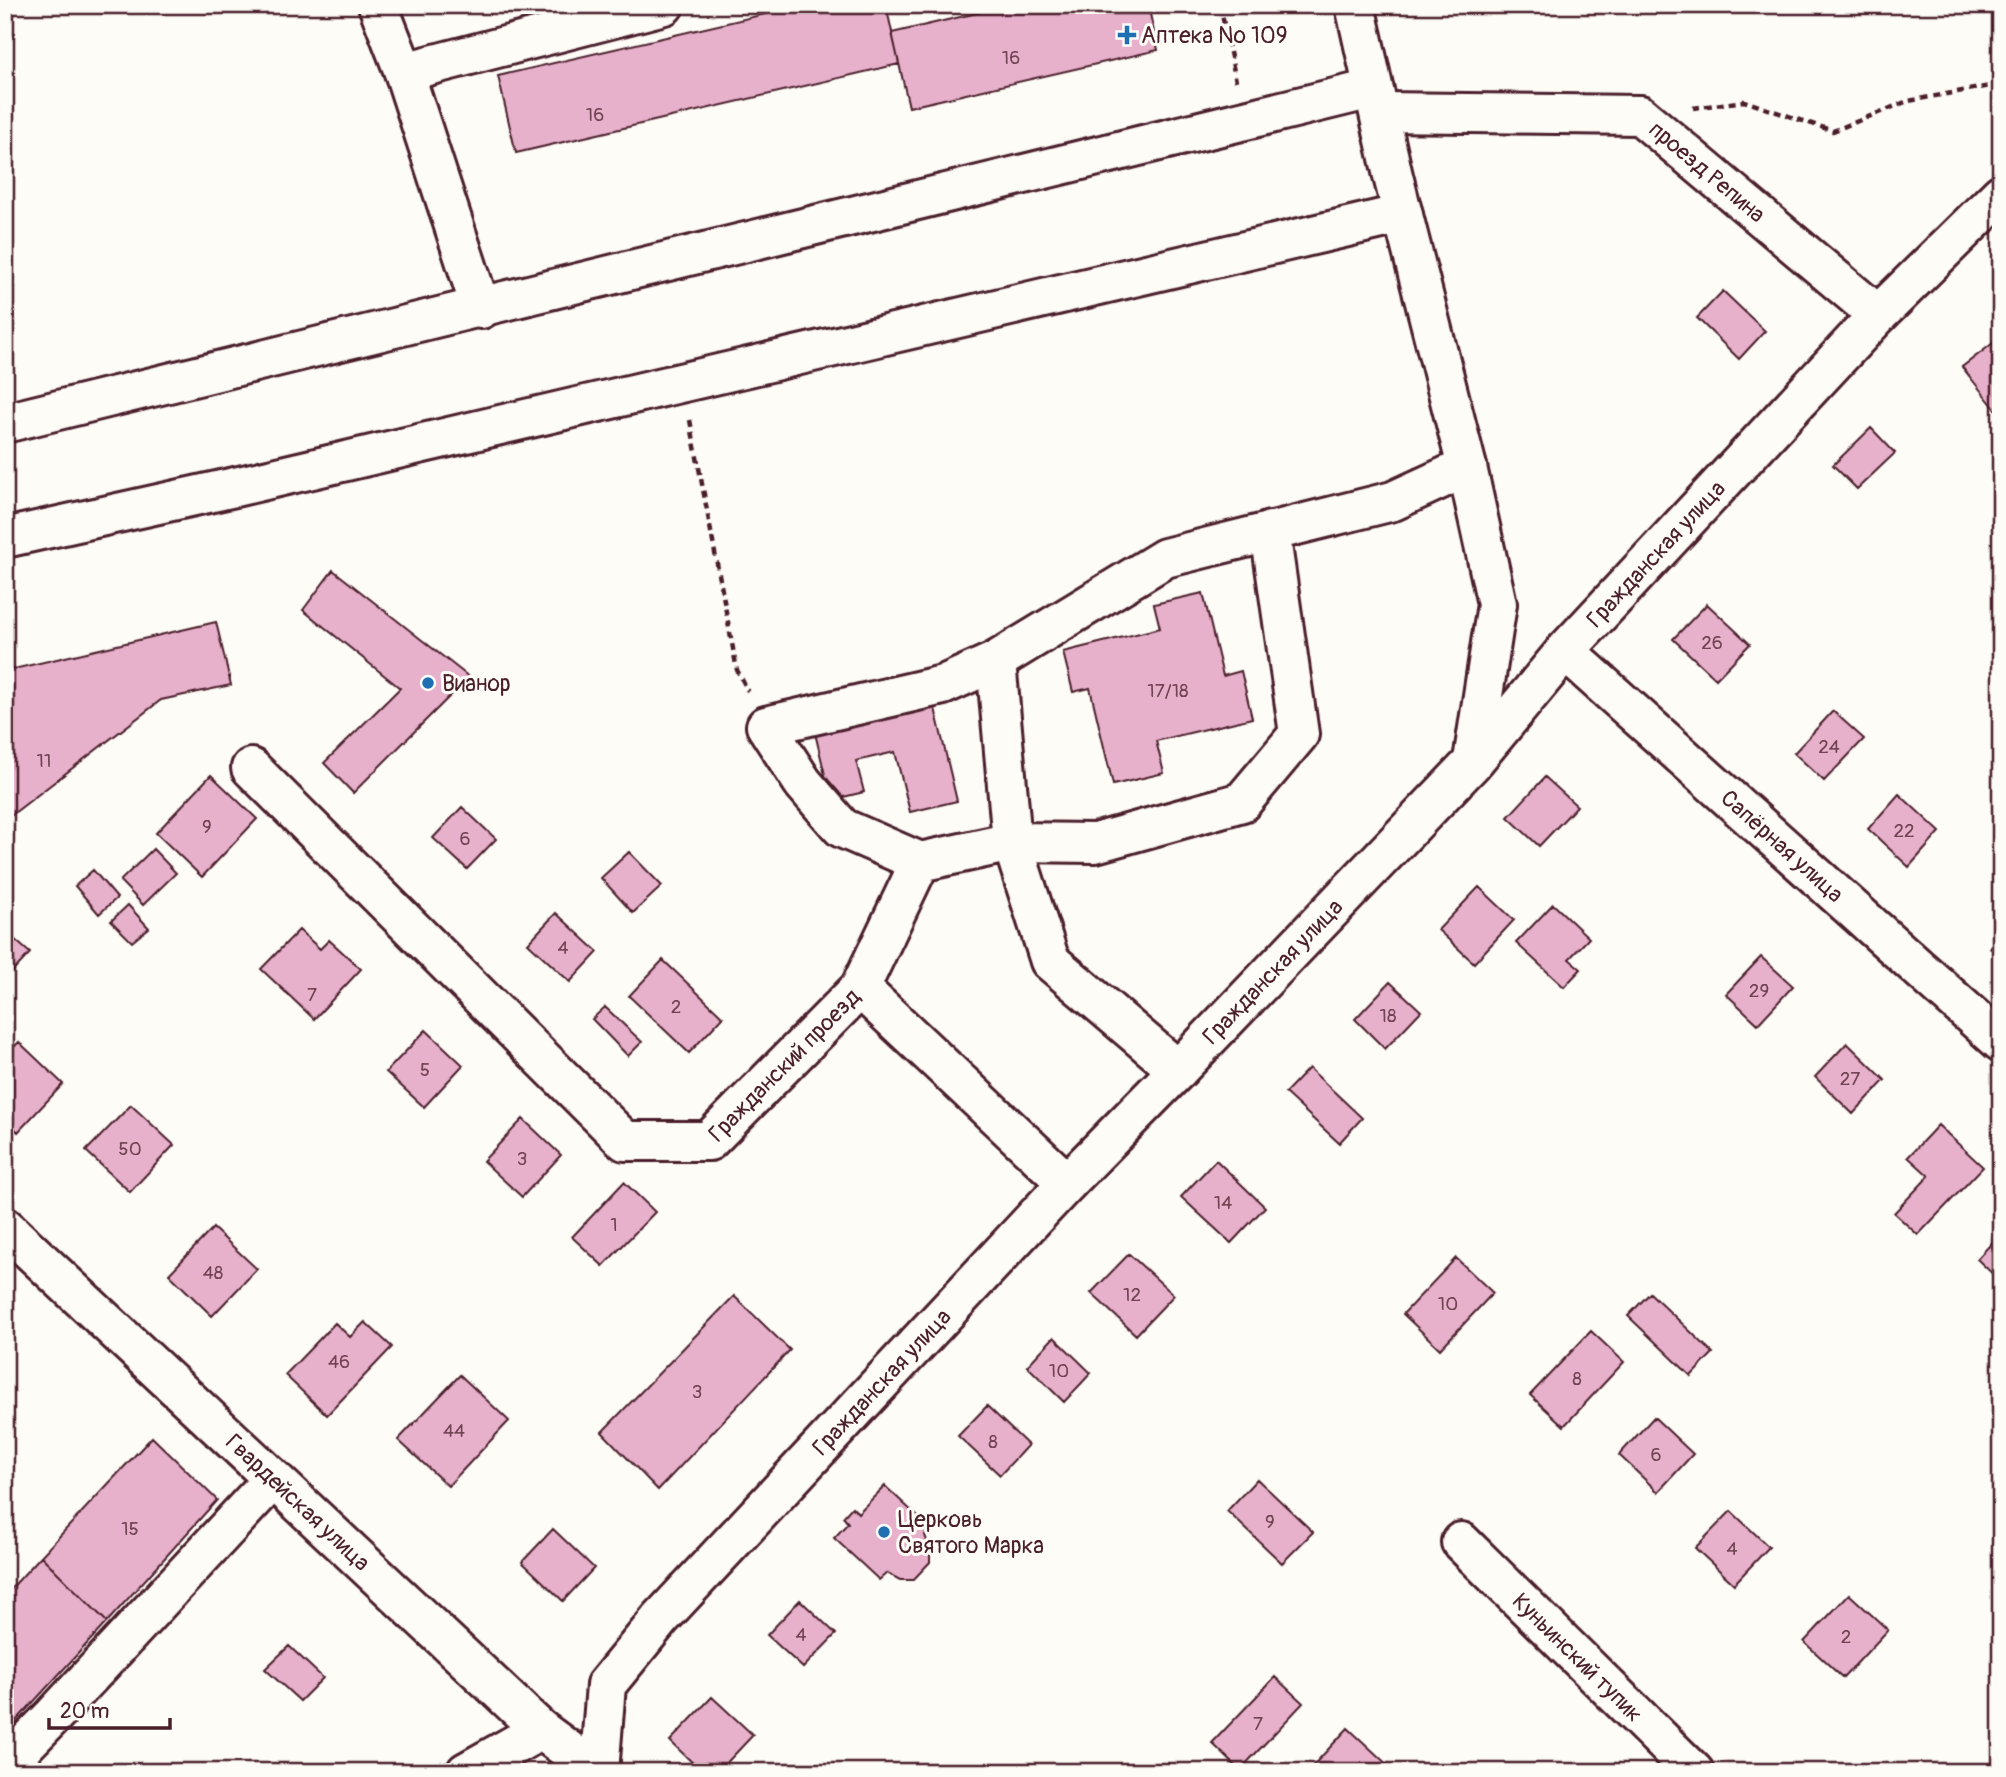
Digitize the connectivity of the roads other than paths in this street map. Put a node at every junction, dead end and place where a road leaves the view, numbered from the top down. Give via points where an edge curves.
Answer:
1 (378, 5) edge
2 (664, 5) edge
3 (1354, 5) edge
4 (624, 10) edge
5 (404, 72) junction
6 (1376, 101) junction
7 (2001, 194) edge
8 (1403, 214) junction
9 (481, 309) junction
10 (1878, 315) junction
11 (5, 423) edge
12 (1467, 467) junction
13 (1270, 531) junction
14 (5, 538) edge
15 (1564, 651) junction
16 (996, 661) junction
17 (1473, 762) junction
18 (251, 768) dead end
19 (1012, 842) junction
20 (920, 862) junction
21 (860, 988) junction
22 (2001, 1042) edge
23 (1178, 1070) junction
24 (1066, 1183) junction
25 (5, 1227) edge
26 (273, 1479) junction
27 (1461, 1542) dead end
28 (541, 1730) junction
29 (5, 1759) edge
30 (466, 1772) edge
31 (598, 1772) edge
32 (1694, 1772) edge

1 - 5 street
2 - 4 street
3 - 6 street
4 - 5 street
5 - 9 street
6 - 8 street
6 - 9 street, проезд Репина
6 - 10 street, проезд Репина via 1640,115
7 - 10 street, Гражданская улица
8 - 12 street
8 - 14 street
9 - 11 street, проезд Репина
10 - 15 street, Гражданская улица
12 - 13 street via 1393,501
12 - 17 street via 1497,604
13 - 16 street via 1165,558
13 - 19 street via 1299,734 1242,802 1095,843
15 - 17 street, Гражданская улица
15 - 22 street, Сапёрная улица
16 - 19 street
16 - 20 street via 943,685 766,726 803,783 842,828
17 - 23 street, Гражданская улица
18 - 21 street, Гражданский проезд via 625,1141 709,1141
19 - 20 street
19 - 23 street via 1050,961
20 - 21 street, Гражданский проезд
21 - 24 street
23 - 24 street, Гражданская улица
24 - 31 street, Гражданская улица via 660,1619 606,1685
25 - 26 street, Гвардейская улица
26 - 28 street, Гвардейская улица
26 - 29 street via 54,1716
27 - 32 street, Куньинский тупик
28 - 30 street
28 - 31 street, Гвардейская улица

